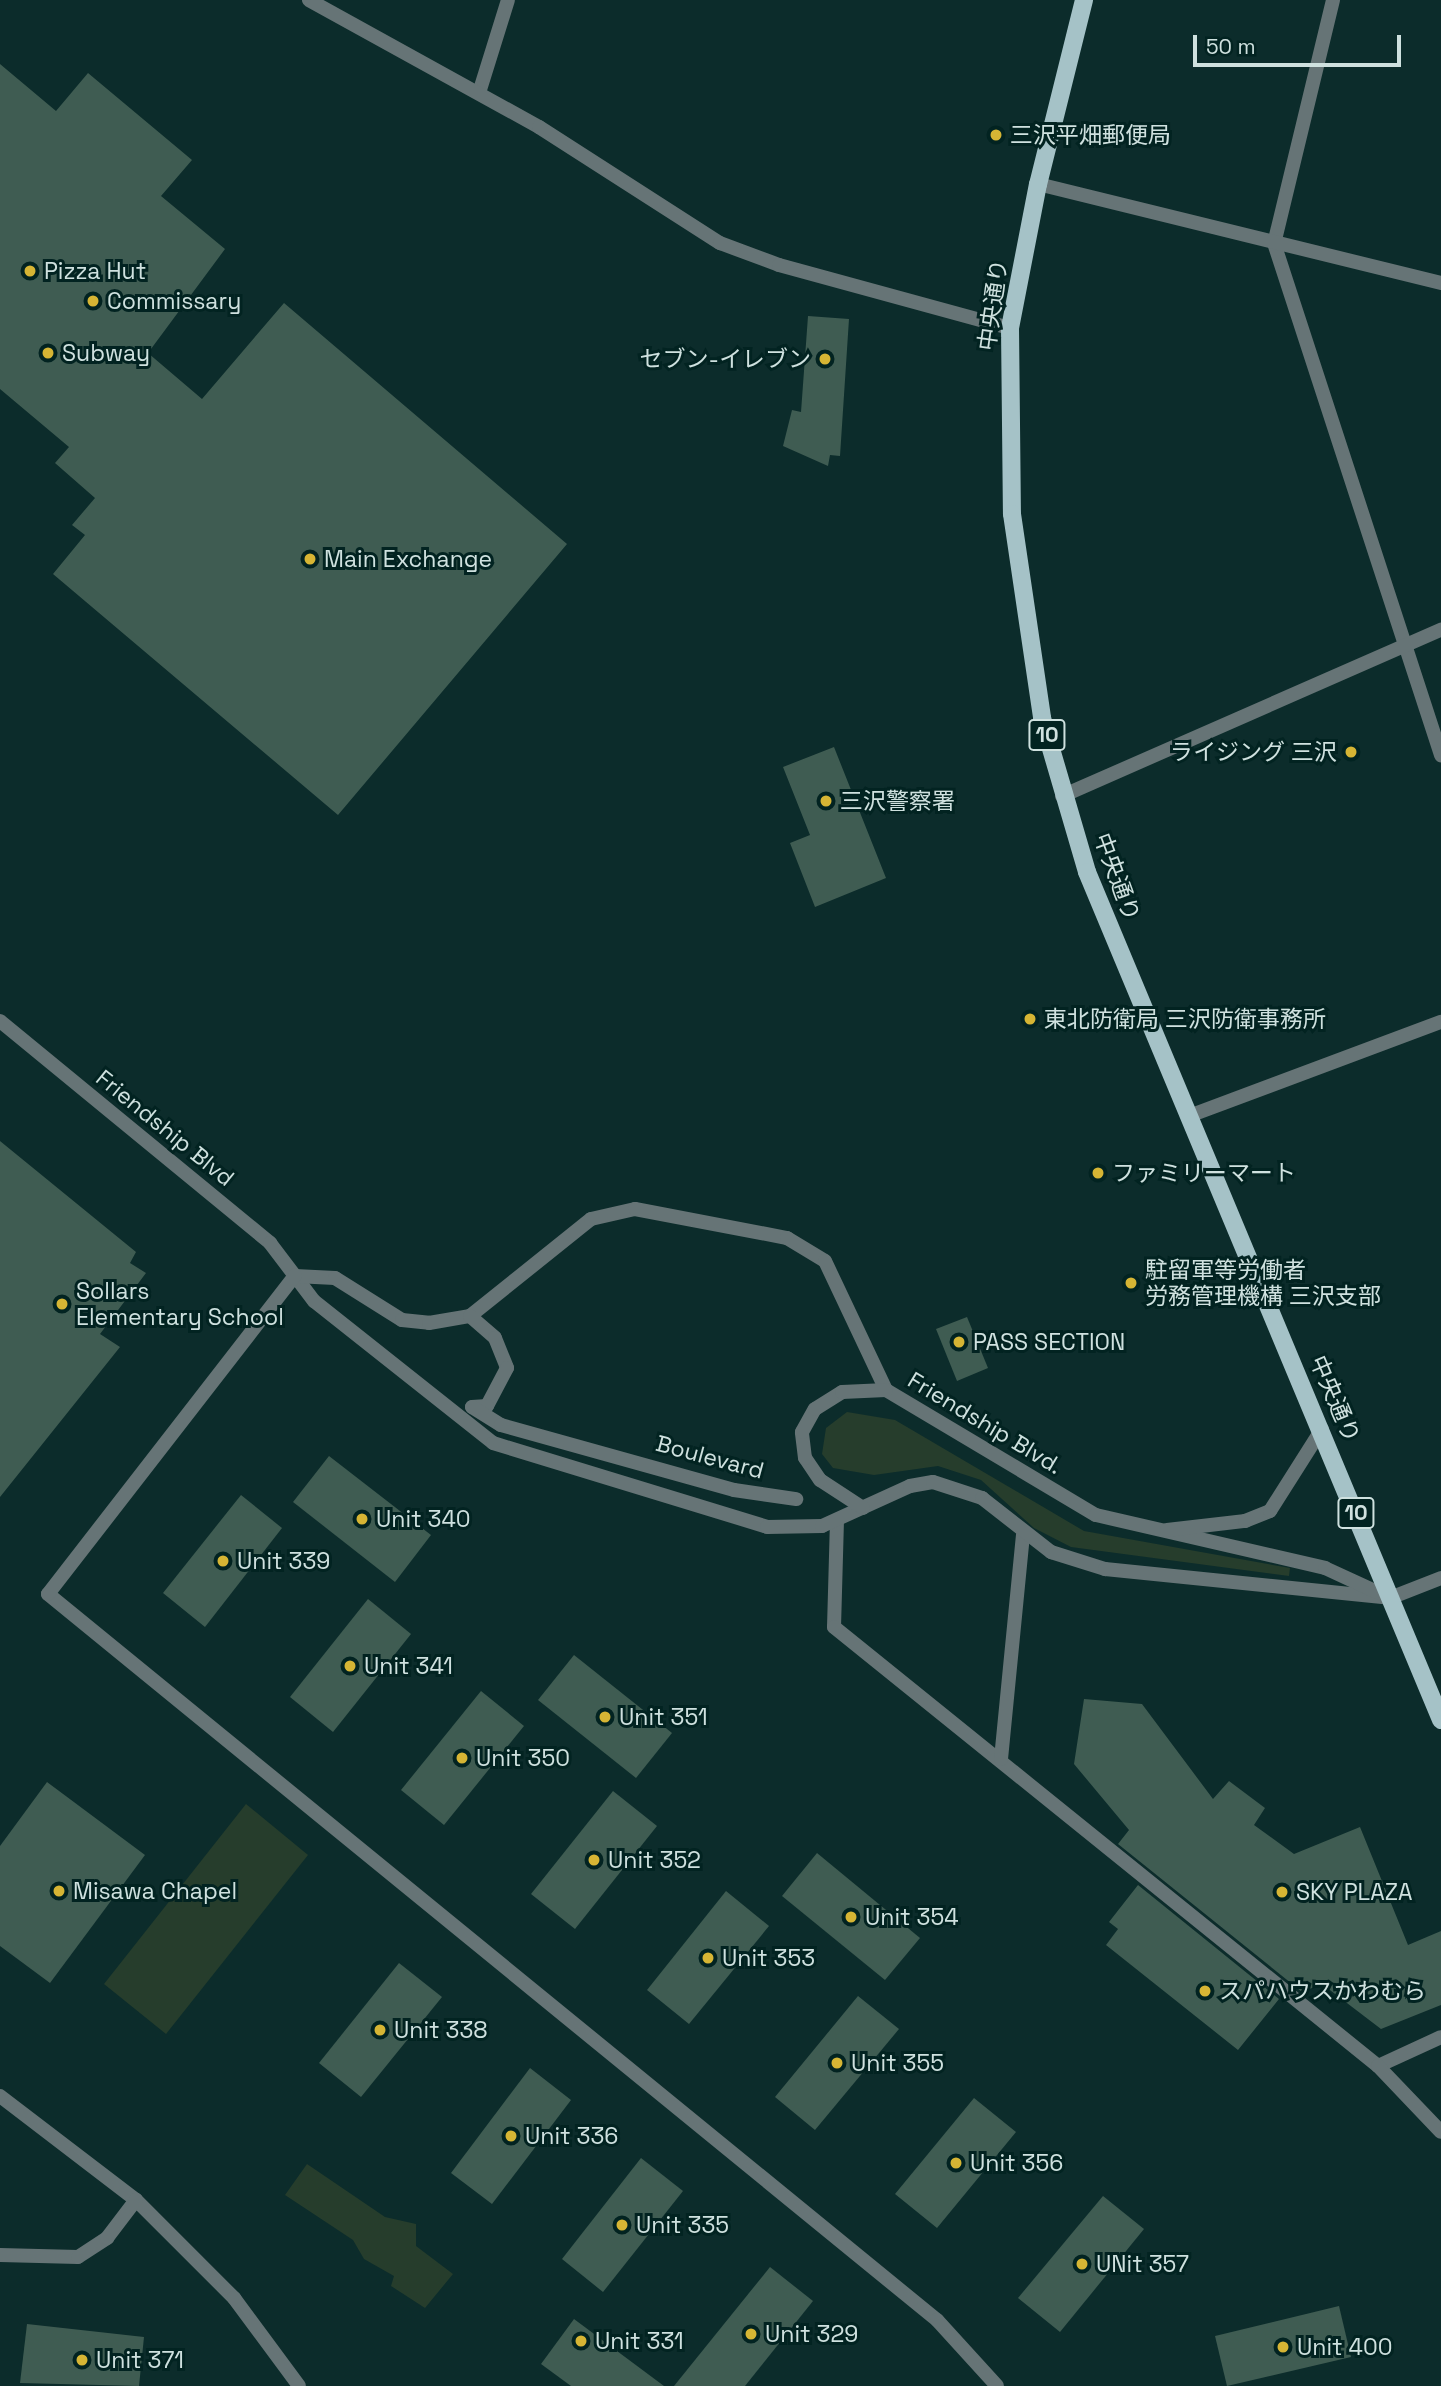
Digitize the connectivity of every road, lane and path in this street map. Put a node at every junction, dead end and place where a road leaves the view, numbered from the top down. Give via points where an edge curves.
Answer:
1 (309, 0) edge
2 (509, 0) edge
3 (1084, 0) edge
4 (1333, 0) edge
5 (479, 93) junction
6 (1038, 184) junction
7 (1274, 243) junction
8 (1441, 283) edge
9 (1010, 328) junction
10 (1441, 629) edge
11 (1408, 645) junction
12 (1441, 755) edge
13 (1062, 796) junction
14 (0, 1021) edge
15 (1441, 1021) edge
16 (1189, 1116) junction
17 (295, 1276) junction
18 (470, 1316) junction
19 (886, 1390) junction
20 (442, 1403) junction
21 (472, 1407) junction
22 (1322, 1429) junction
23 (796, 1499) dead end
24 (863, 1508) junction
25 (837, 1520) junction
26 (1155, 1531) junction
27 (1023, 1535) junction
28 (1441, 1578) edge
29 (1390, 1598) junction
30 (1441, 1720) edge
31 (1001, 1759) junction
32 (1441, 2037) edge
33 (1378, 2066) junction
34 (0, 2096) edge
35 (1441, 2132) edge
36 (136, 2200) junction
37 (0, 2255) edge
38 (299, 2386) edge
39 (997, 2386) edge

1 - 5 street
2 - 5 street
3 - 6 main road, 中央通り / 10
4 - 7 street
5 - 9 street via 720,243 779,265
6 - 7 street
6 - 9 main road, 中央通り / 10
7 - 8 street
7 - 11 street
9 - 13 main road, 中央通り / 10 via 1012,514 1025,622
10 - 11 street
11 - 12 street
11 - 13 street
13 - 16 main road, 中央通り / 10 via 1097,898
14 - 17 street, Friendship Blvd via 270,1243
15 - 16 street
16 - 22 main road, 中央通り / 10
17 - 18 street, Friendship Blvd. via 335,1278 402,1320 429,1323
17 - 20 street, Friendship Blvd via 314,1301
17 - 39 street via 48,1594 937,2320
18 - 19 street, Friendship Blvd. via 591,1219 635,1209 747,1227 788,1238 825,1261
18 - 21 street via 495,1338 507,1368 488,1406
19 - 24 street via 842,1392 815,1409 802,1432 805,1458 820,1480
19 - 26 street, Friendship Blvd. via 1096,1515
20 - 21 street
20 - 25 street, Friendship Blvd via 493,1443 556,1466 767,1527 804,1529
21 - 23 street, Boulevard via 501,1425 748,1493
22 - 26 street, Friendship Blvd. via 1270,1511 1245,1521
22 - 29 main road, 中央通り / 10
24 - 25 street
24 - 27 street via 933,1482 982,1498
25 - 31 street via 834,1627
26 - 29 street, Friendship Blvd. via 1325,1568
27 - 29 street via 1051,1552 1105,1569
27 - 31 street
28 - 29 street
29 - 30 main road, 中央通り / 10
31 - 33 street
32 - 33 street
33 - 35 street
34 - 36 street
36 - 37 street via 107,2238 78,2257
36 - 38 street via 234,2298

